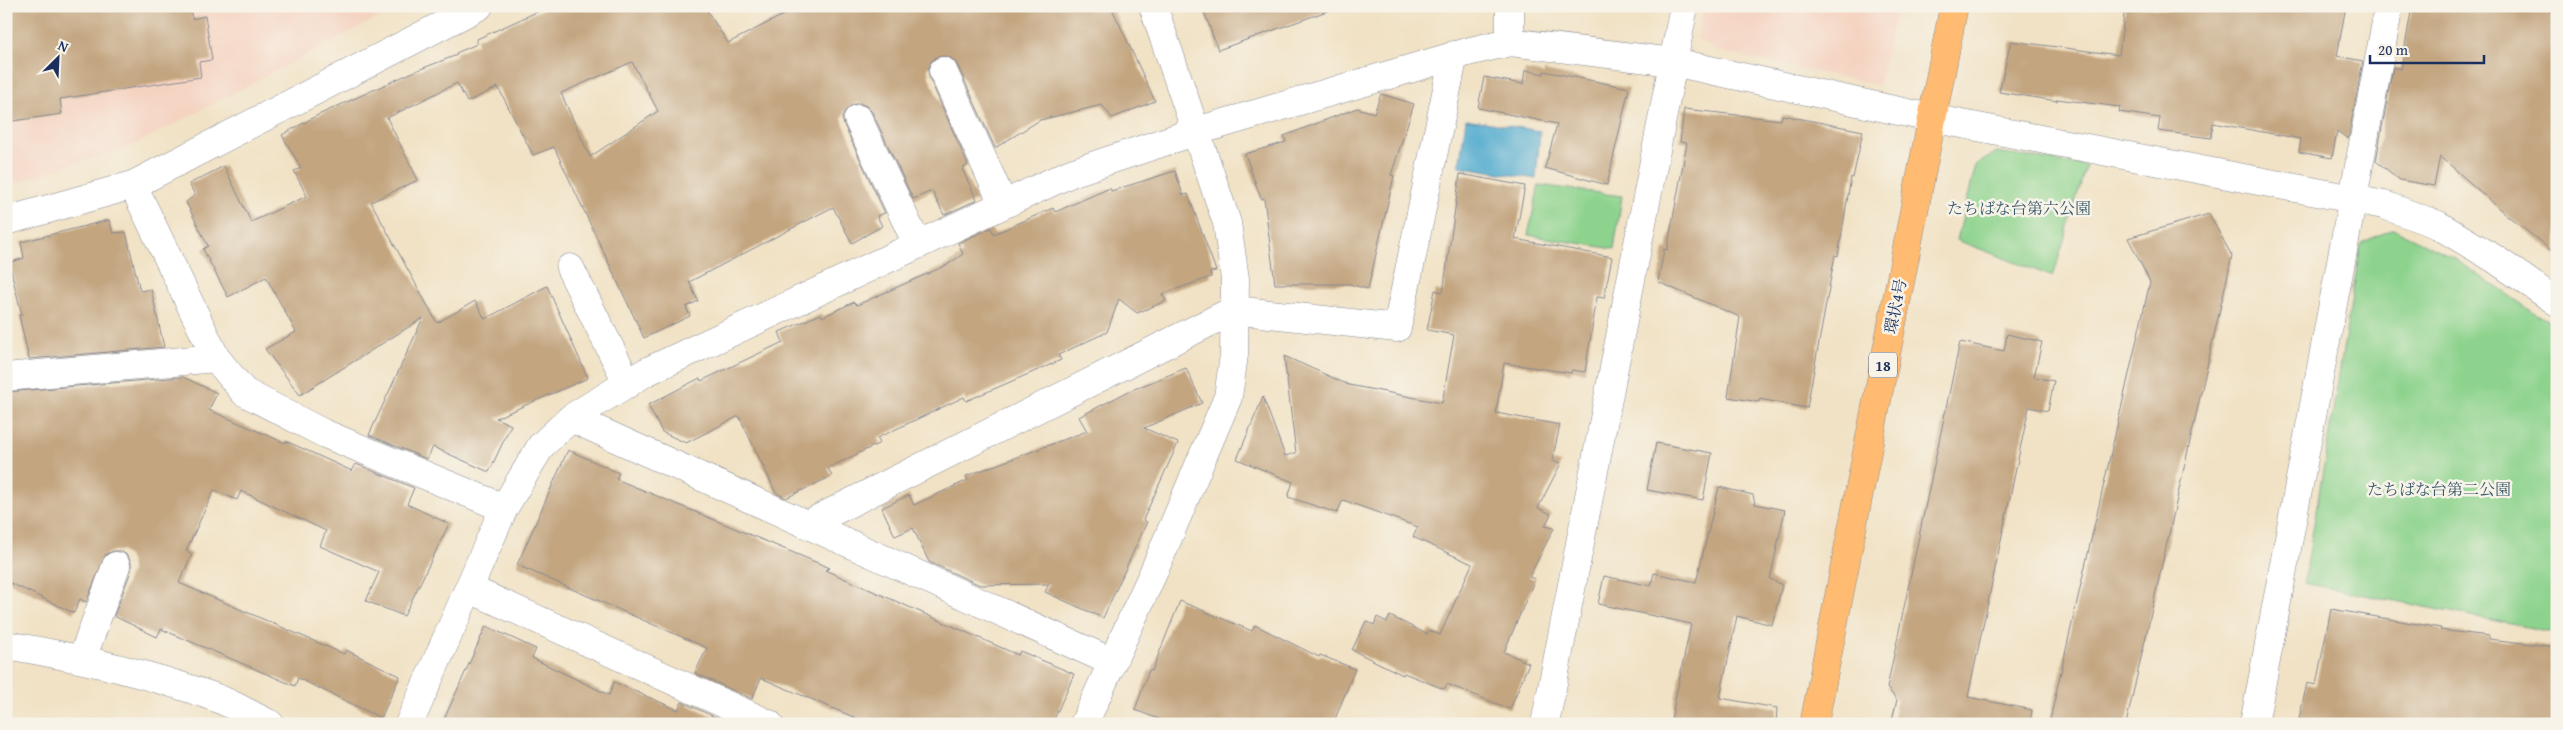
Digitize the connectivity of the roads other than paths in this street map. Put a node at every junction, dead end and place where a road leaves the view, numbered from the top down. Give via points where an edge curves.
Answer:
1 (479, 6) edge
2 (1153, 6) edge
3 (1510, 6) edge
4 (1684, 6) edge
5 (1954, 6) edge
6 (2389, 6) edge
7 (1510, 42) junction
8 (1454, 55) junction
9 (1673, 62) junction
10 (943, 71) dead end
11 (858, 118) dead end
12 (1931, 118) junction
13 (1197, 131) junction
14 (133, 184) junction
15 (2353, 197) junction
16 (1003, 204) junction
17 (6, 221) edge
18 (917, 244) junction
19 (570, 268) dead end
20 (2557, 302) edge
21 (1234, 310) junction
22 (216, 358) junction
23 (6, 377) edge
24 (628, 384) junction
25 (571, 418) junction
26 (504, 508) junction
27 (808, 524) junction
28 (116, 566) dead end
29 (470, 589) junction
30 (6, 645) edge
31 (82, 659) junction
32 (1112, 662) junction
33 (270, 724) edge
34 (409, 724) edge
35 (769, 724) edge
36 (1084, 724) edge
37 (1545, 724) edge
38 (1814, 724) edge
39 (2254, 724) edge

1 - 14 street
2 - 13 street
3 - 7 street
4 - 9 street
5 - 12 main road, 環状4号 / 18
6 - 15 street
7 - 8 street
7 - 9 street
8 - 13 street
8 - 21 street via 1398,328
9 - 12 street
9 - 37 street
10 - 16 street
11 - 18 street
12 - 15 street
12 - 38 main road, 環状4号 / 18
13 - 16 street via 1071,172
13 - 21 street via 1227,223 1235,279
14 - 17 street
14 - 22 street
15 - 20 street via 2438,225 2495,258
15 - 39 street
16 - 18 street
18 - 24 street via 646,372
19 - 24 street
21 - 27 street
21 - 32 street via 1234,355 1228,397
22 - 23 street
22 - 26 street via 244,392 323,432
24 - 25 street
25 - 26 street via 541,446
25 - 27 street
26 - 29 street
27 - 32 street
28 - 31 street
29 - 34 street
29 - 35 street
30 - 31 street
31 - 33 street via 215,698
32 - 36 street

